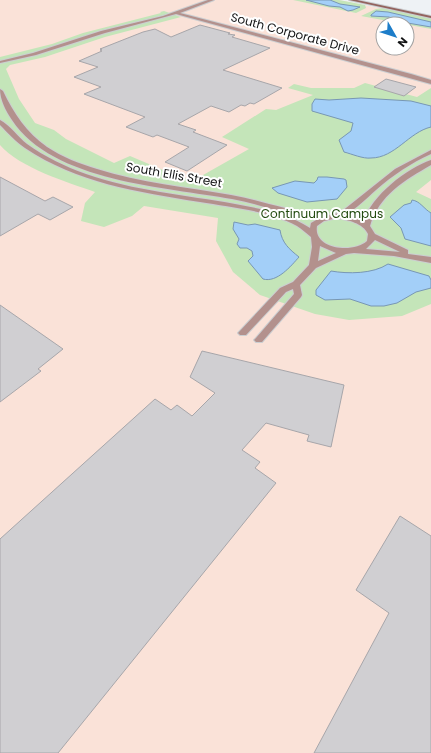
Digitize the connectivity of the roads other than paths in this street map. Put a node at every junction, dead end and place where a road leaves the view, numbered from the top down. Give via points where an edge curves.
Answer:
1 (212, 0) edge
2 (351, 0) edge
3 (370, 0) edge
4 (177, 13) junction
5 (431, 13) edge
6 (431, 17) edge
7 (0, 62) edge
8 (431, 82) edge
9 (0, 91) edge
10 (0, 122) edge
11 (431, 152) edge
12 (431, 162) edge
13 (337, 216) junction
14 (328, 217) junction
15 (366, 226) junction
16 (372, 235) junction
17 (314, 238) junction
18 (349, 251) junction
19 (416, 257) junction
20 (431, 260) edge
21 (313, 266) junction
22 (296, 284) junction
23 (243, 333) dead end
24 (259, 340) dead end

1 - 4 street
2 - 6 main road
3 - 5 main road
4 - 7 street
4 - 8 street, South Corporate Drive
9 - 14 street, South Ellis Street via 12,115 24,131 38,144 77,163 119,178 219,194 298,213
10 - 17 street, South Ellis Street via 13,136 45,159 100,181 132,190 211,201 265,212 294,221 308,230
11 - 13 street via 401,168 378,184 349,210
12 - 15 street via 404,178 382,196 371,209
13 - 14 street, South Ellis Street
13 - 15 street via 354,219
14 - 17 street via 315,224 312,229
15 - 16 street
16 - 18 street via 367,246
16 - 19 street
17 - 18 street, South Ellis Street via 329,248
17 - 21 street via 316,247
18 - 19 street
18 - 21 street via 336,254
19 - 20 street
21 - 22 street
22 - 23 street via 283,290
22 - 24 street via 298,295

